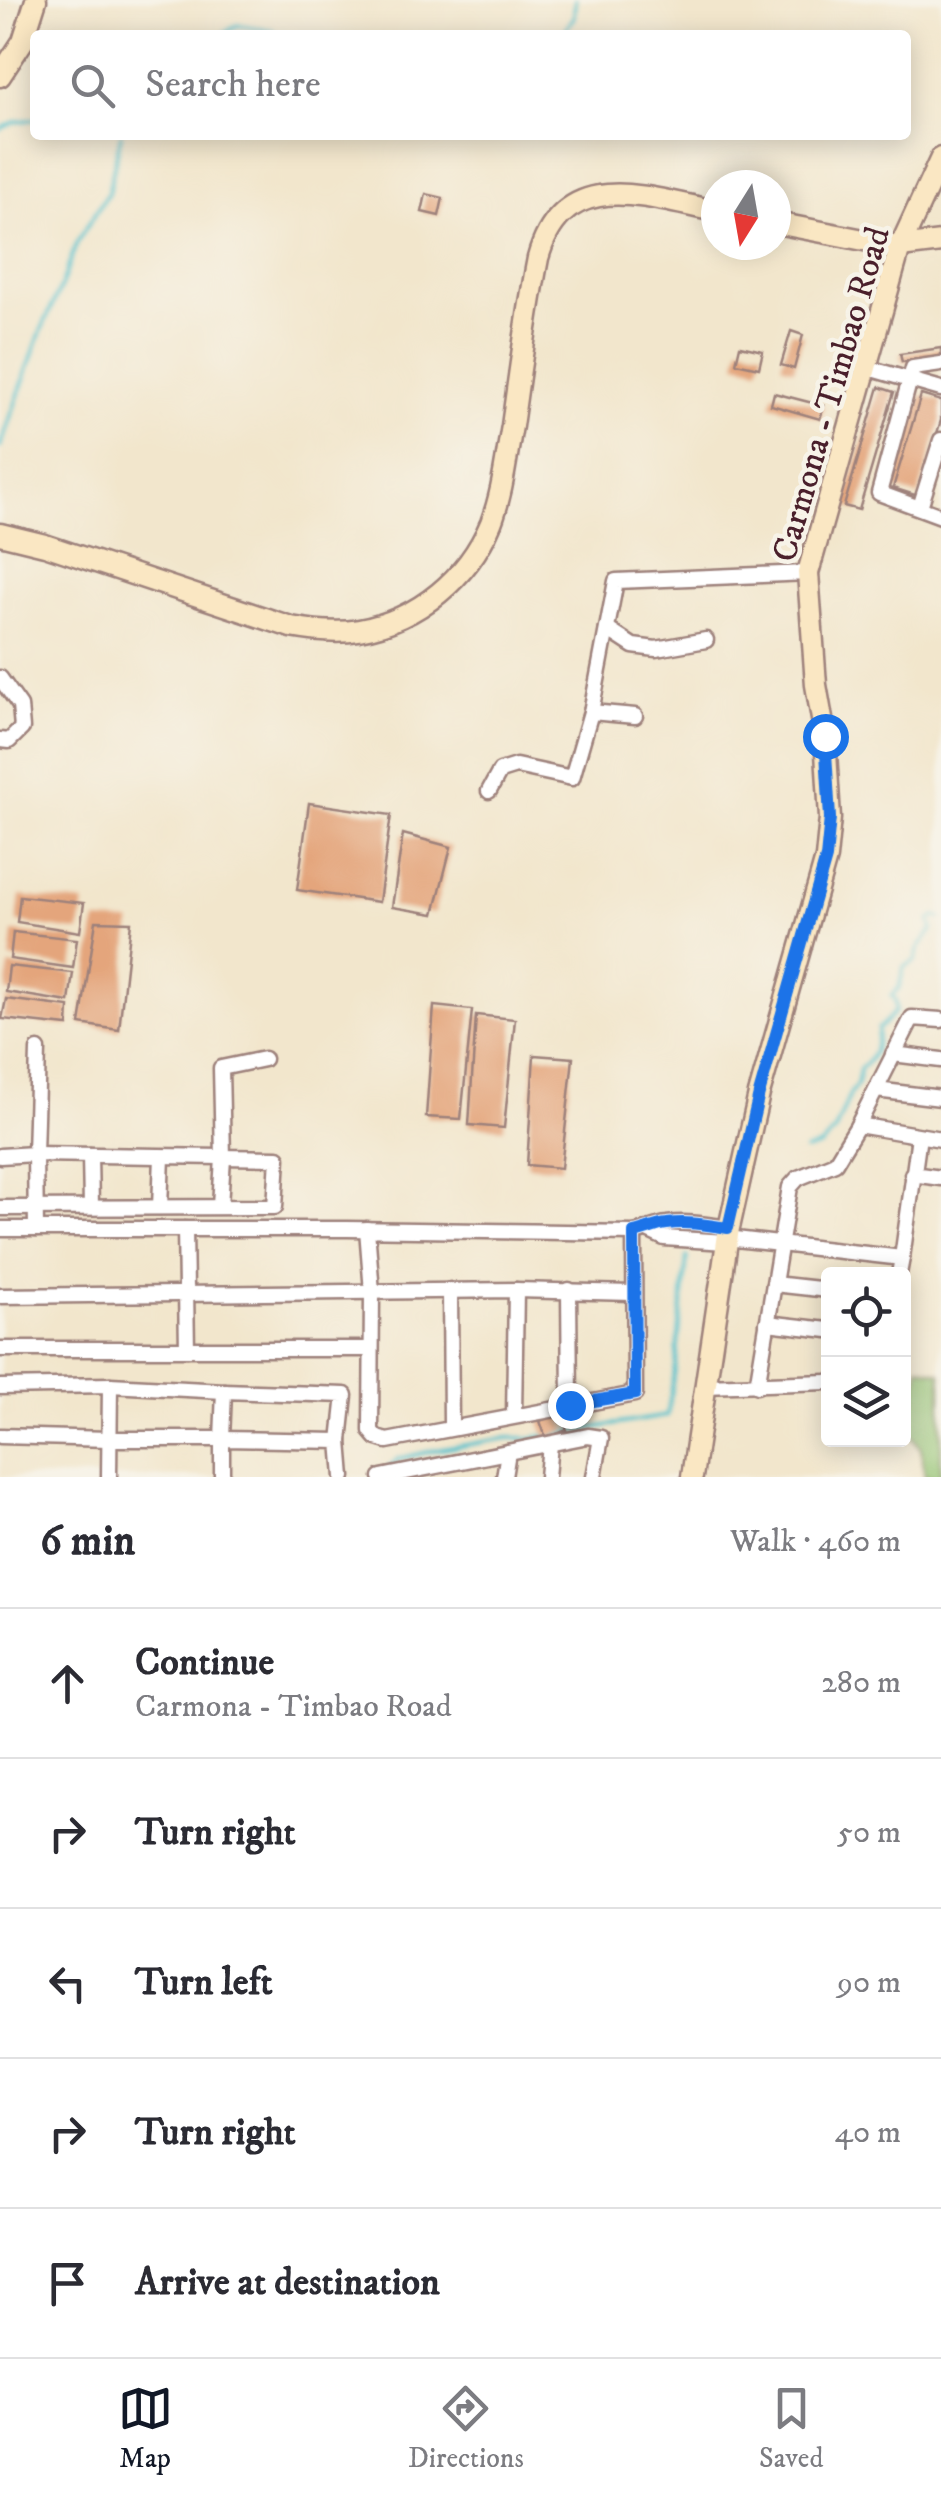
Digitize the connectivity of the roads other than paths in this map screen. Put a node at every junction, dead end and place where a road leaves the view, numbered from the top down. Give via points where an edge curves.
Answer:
1 (36, 0) edge
2 (0, 76) edge
3 (941, 158) edge
4 (701, 209) edge
5 (791, 226) edge
6 (941, 242) edge
7 (900, 247) junction
8 (941, 364) edge
9 (865, 367) junction
10 (910, 380) junction
11 (941, 389) edge
12 (941, 440) edge
13 (920, 507) junction
14 (941, 516) edge
15 (0, 534) edge
16 (808, 573) junction
17 (607, 629) junction
18 (706, 640) dead end
19 (0, 678) edge
20 (590, 712) junction
21 (635, 716) dead end
22 (0, 740) edge
23 (488, 791) dead end
24 (941, 1020) edge
25 (38, 1050) dead end
26 (893, 1054) junction
27 (264, 1059) dead end
28 (941, 1060) edge
29 (876, 1090) junction
30 (941, 1098) edge
31 (858, 1126) junction
32 (919, 1136) junction
33 (941, 1138) edge
34 (35, 1154) junction
35 (90, 1155) junction
36 (0, 1156) edge
37 (162, 1157) junction
38 (223, 1158) junction
39 (912, 1174) junction
40 (941, 1178) edge
41 (220, 1206) junction
42 (91, 1207) junction
43 (160, 1207) junction
44 (0, 1208) edge
45 (36, 1208) junction
46 (0, 1229) edge
47 (36, 1229) junction
48 (184, 1229) junction
49 (367, 1229) junction
50 (641, 1232) junction
51 (727, 1236) junction
52 (780, 1244) junction
53 (902, 1258) junction
54 (901, 1267) edge
55 (774, 1284) junction
56 (821, 1289) edge
57 (450, 1290) junction
58 (516, 1290) junction
59 (569, 1290) junction
60 (372, 1292) junction
61 (632, 1293) junction
62 (186, 1294) junction
63 (0, 1296) edge
64 (767, 1323) junction
65 (821, 1329) edge
66 (188, 1349) junction
67 (370, 1349) junction
68 (0, 1350) edge
69 (821, 1382) edge
70 (110, 1386) junction
71 (704, 1386) junction
72 (757, 1386) junction
73 (0, 1387) edge
74 (224, 1390) junction
75 (570, 1405) junction
76 (514, 1415) junction
77 (450, 1427) junction
78 (0, 1436) edge
79 (222, 1438) junction
80 (109, 1439) junction
81 (340, 1440) junction
82 (550, 1444) junction
83 (508, 1452) junction
84 (461, 1469) edge
85 (415, 1474) edge
86 (108, 1477) edge
87 (222, 1477) edge
88 (343, 1477) edge
89 (381, 1477) edge
90 (504, 1477) edge
91 (547, 1477) edge
92 (594, 1477) edge
93 (692, 1477) edge

1 - 2 main road via 23,42
3 - 7 main road, Carmona - Timbao Road
4 - 15 main road via 608,194 576,205 553,224 538,258 491,522 457,577 404,616 359,630 290,627
5 - 7 main road
6 - 7 main road
7 - 9 main road, Carmona - Timbao Road
8 - 10 street via 912,368
9 - 10 street
9 - 16 main road, Carmona - Timbao Road
10 - 11 street
10 - 13 street via 879,494
12 - 13 street
13 - 14 street
16 - 17 street via 616,581
16 - 51 main road, Carmona - Timbao Road via 825,736 826,858 759,1094
17 - 18 street via 633,646
17 - 20 street
19 - 22 street via 20,706 22,728 9,741
20 - 21 street
20 - 23 street via 572,778 516,766 500,771
24 - 26 street via 912,1018
25 - 34 street
26 - 28 street
26 - 29 street
27 - 38 street via 221,1068
29 - 30 street
29 - 31 street
31 - 32 street
31 - 52 street via 835,1164 790,1187
32 - 33 street
32 - 39 street
34 - 35 street
34 - 36 street
34 - 45 street
35 - 37 street
35 - 42 street
37 - 38 street
37 - 43 street
38 - 41 street
38 - 41 street via 278,1158 275,1207
39 - 40 street
39 - 53 street
41 - 43 street
42 - 43 street
42 - 45 street
44 - 45 street
45 - 47 street
46 - 47 street
47 - 48 street
48 - 49 street
48 - 62 street
49 - 50 street
49 - 60 street
50 - 51 street via 692,1223
50 - 61 street
51 - 52 street
51 - 71 main road, Carmona - Timbao Road
52 - 53 street
52 - 55 street
53 - 54 street
55 - 56 street
55 - 64 street
57 - 58 street
57 - 60 street
57 - 77 street
58 - 59 street
58 - 76 street
59 - 61 street
59 - 75 street
60 - 62 street
60 - 67 street
61 - 75 street via 635,1394
62 - 63 street
62 - 66 street
64 - 65 street
64 - 72 street
66 - 67 street
66 - 68 street
67 - 77 street via 372,1431 378,1438
69 - 72 street
70 - 73 street
70 - 74 street
70 - 80 street
71 - 72 street
71 - 93 main road, Carmona - Timbao Road
74 - 79 street
74 - 81 street via 345,1395
75 - 76 street
76 - 77 street
78 - 80 street
79 - 80 street
79 - 81 street
79 - 87 street
80 - 86 street
81 - 88 street
82 - 83 street
82 - 91 street
82 - 92 street via 601,1438
83 - 84 street
83 - 90 street
84 - 85 street
85 - 89 street

